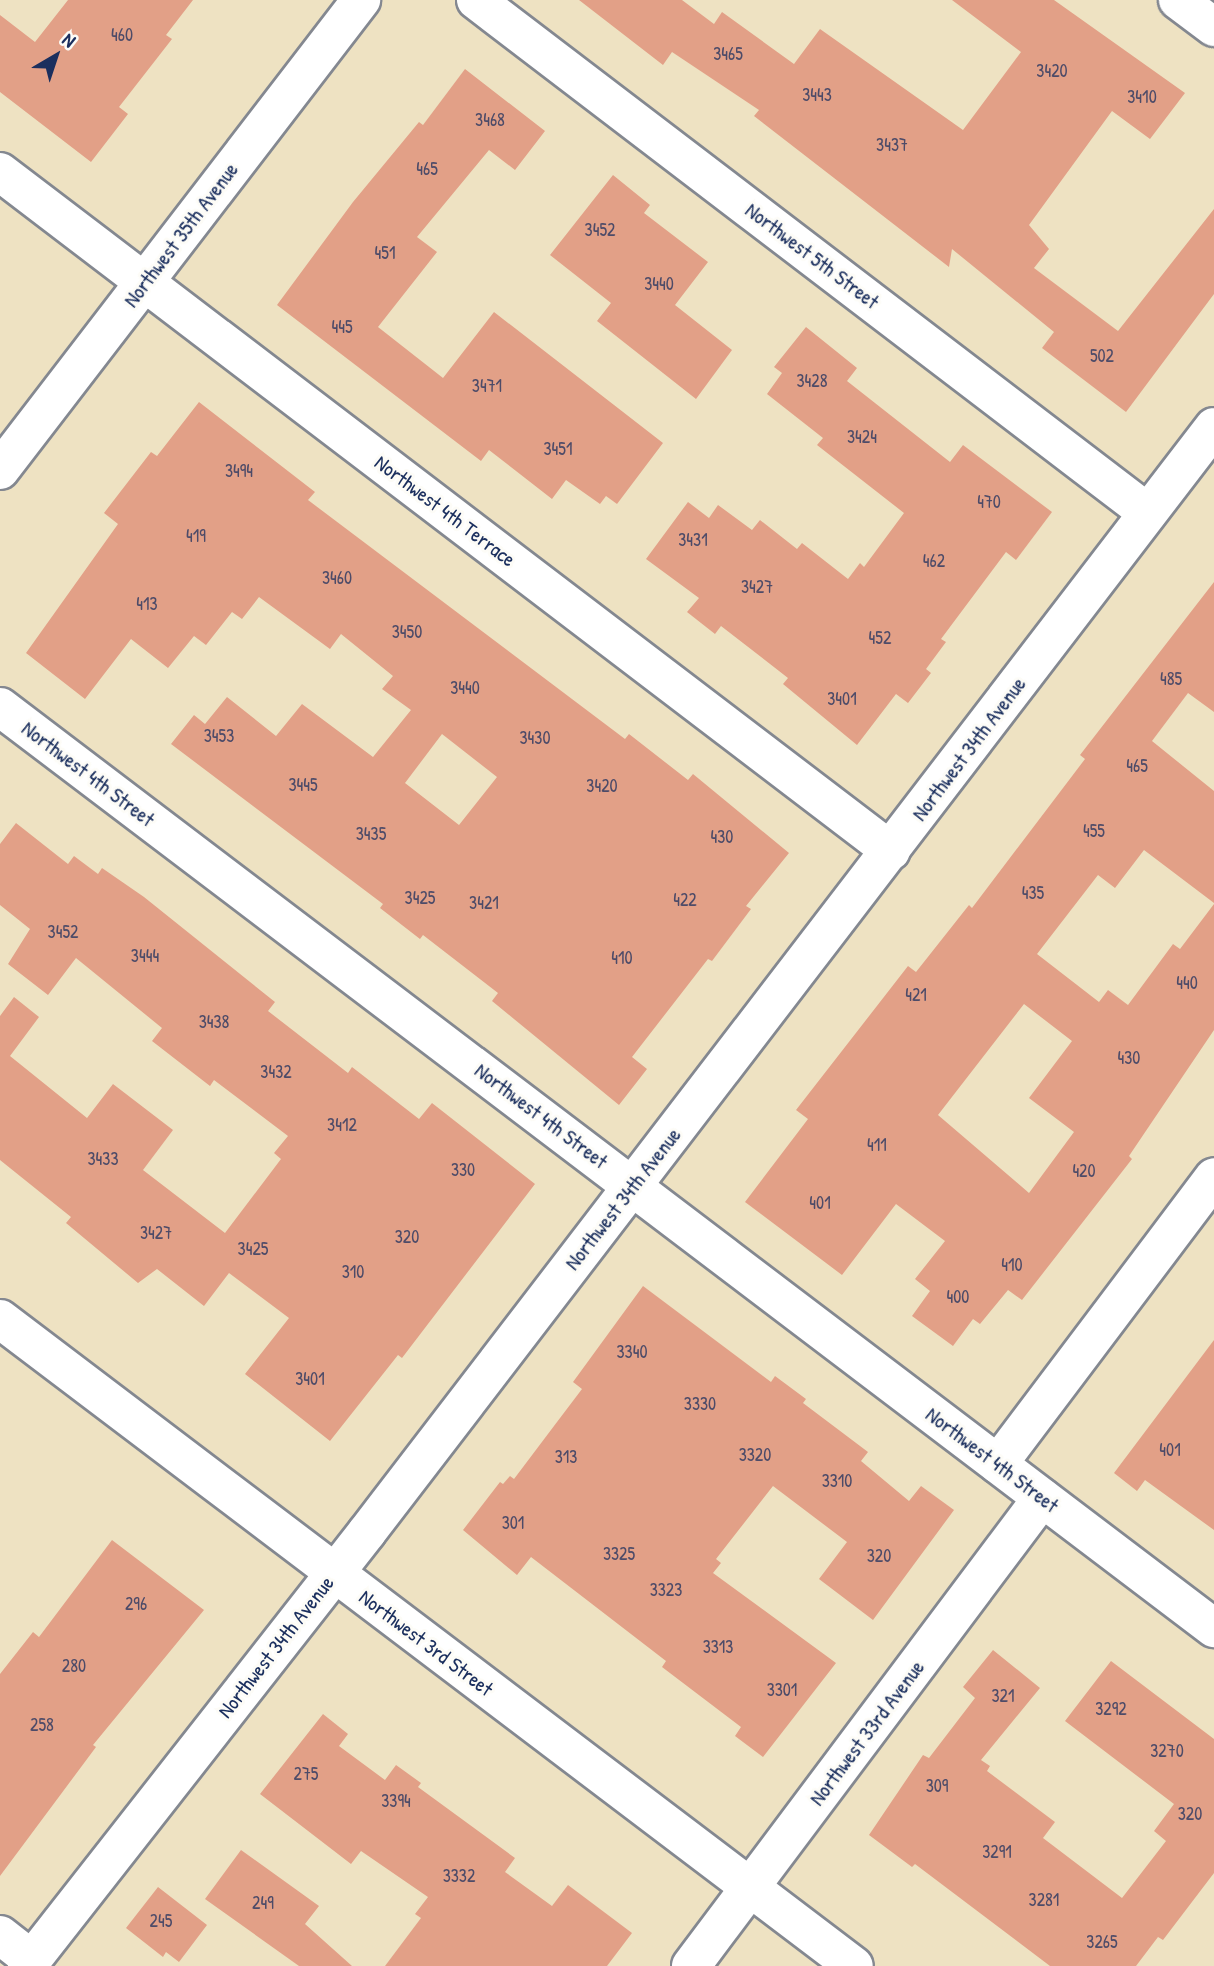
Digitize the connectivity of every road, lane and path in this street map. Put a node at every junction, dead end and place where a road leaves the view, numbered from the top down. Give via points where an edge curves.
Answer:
1 (361, 0) edge
2 (476, 0) edge
3 (1178, 0) edge
4 (1214, 27) edge
5 (0, 172) edge
6 (145, 283) junction
7 (1214, 427) edge
8 (0, 470) edge
9 (1148, 513) junction
10 (0, 707) edge
11 (891, 851) junction
12 (1214, 1177) edge
13 (633, 1186) junction
14 (0, 1319) edge
15 (998, 1464) junction
16 (1042, 1499) junction
17 (334, 1573) junction
18 (1214, 1628) edge
19 (750, 1888) junction
20 (0, 1935) edge
21 (30, 1963) edge
22 (691, 1966) edge
23 (854, 1966) edge

1 - 6 street, Northwest 35th Avenue
2 - 9 street, Northwest 5th Street
3 - 4 street
5 - 6 street, Northwest 4th Terrace
6 - 8 street, Northwest 35th Avenue
6 - 11 street, Northwest 4th Terrace
7 - 9 street, Northwest 34th Avenue
9 - 11 street, Northwest 34th Avenue
10 - 13 street, Northwest 4th Street
11 - 13 street, Northwest 34th Avenue
12 - 15 street
13 - 15 street, Northwest 4th Street
13 - 17 street, Northwest 34th Avenue
14 - 17 street, Northwest 3rd Street
15 - 16 street, Northwest 4th Street
16 - 18 street, Northwest 4th Street
16 - 19 street, Northwest 33rd Avenue
17 - 19 street, Northwest 3rd Street
17 - 21 street, Northwest 34th Avenue
19 - 22 street, Northwest 33rd Avenue
19 - 23 street, Northwest 3rd Street
20 - 21 street

